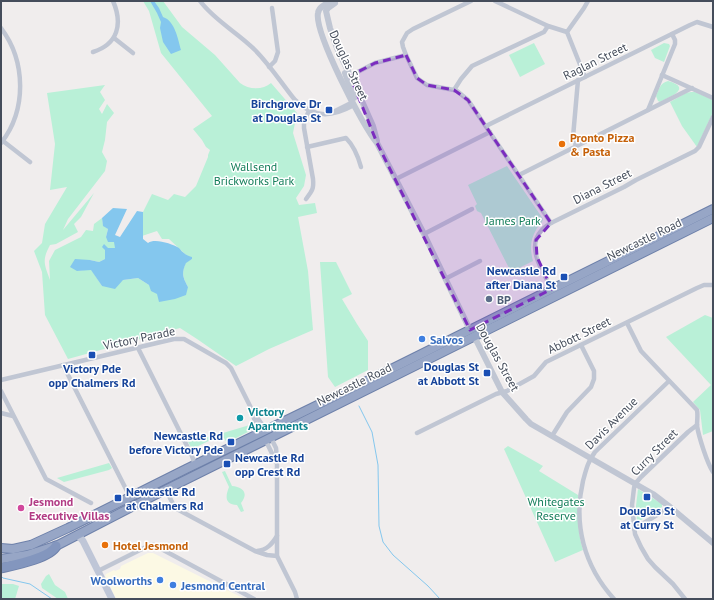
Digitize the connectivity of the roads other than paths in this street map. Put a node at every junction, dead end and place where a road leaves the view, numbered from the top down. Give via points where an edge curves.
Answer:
1 (113, 1) edge
2 (200, 1) edge
3 (334, 1) edge
4 (337, 1) edge
5 (495, 1) edge
6 (588, 1) edge
7 (468, 2) edge
8 (272, 8) dead end
9 (548, 26) junction
10 (713, 27) edge
11 (1, 28) edge
12 (567, 32) junction
13 (672, 34) junction
14 (114, 38) junction
15 (337, 48) junction
16 (93, 52) dead end
17 (133, 53) dead end
18 (406, 55) junction
19 (269, 67) junction
20 (350, 76) junction
21 (662, 76) junction
22 (585, 77) junction
23 (578, 80) junction
24 (692, 88) junction
25 (454, 90) junction
26 (713, 98) edge
27 (354, 103) junction
28 (648, 110) junction
29 (309, 111) junction
30 (713, 117) edge
31 (373, 126) junction
32 (486, 126) junction
33 (490, 132) junction
34 (2, 142) edge
35 (377, 143) junction
36 (576, 146) junction
37 (307, 147) junction
38 (30, 162) dead end
39 (361, 167) dead end
40 (519, 175) junction
41 (396, 179) junction
42 (306, 198) dead end
43 (472, 209) dead end
44 (713, 210) edge
45 (713, 218) edge
46 (551, 223) junction
47 (424, 234) junction
48 (480, 261) dead end
49 (445, 279) junction
50 (713, 285) edge
51 (552, 289) junction
52 (626, 323) junction
53 (472, 333) junction
54 (581, 345) junction
55 (138, 348) junction
56 (63, 365) junction
57 (1, 380) edge
58 (668, 381) junction
59 (1, 391) edge
60 (502, 392) junction
61 (1, 413) edge
62 (13, 416) junction
63 (697, 425) junction
64 (263, 432) junction
65 (417, 434) dead end
66 (552, 436) junction
67 (269, 439) junction
68 (590, 458) junction
69 (195, 465) junction
70 (713, 472) edge
71 (636, 484) junction
72 (166, 490) junction
73 (130, 497) junction
74 (91, 503) dead end
75 (670, 507) junction
76 (73, 526) junction
77 (634, 529) junction
78 (78, 535) junction
79 (277, 536) junction
80 (713, 543) edge
81 (56, 546) junction
82 (1, 548) edge
83 (255, 551) junction
84 (277, 556) junction
85 (1, 559) edge
86 (1, 568) edge
87 (98, 571) junction
88 (108, 599) edge
89 (112, 599) edge
90 (254, 599) edge
91 (297, 599) edge
92 (614, 599) edge
93 (685, 599) edge

1 - 14 street via 119,23
2 - 19 street via 217,19 256,51
3 - 27 street, Douglas Street via 320,8 318,21 328,52
4 - 15 street, Douglas Street via 326,11
5 - 9 street
6 - 12 street
7 - 18 street via 407,33 402,42
8 - 19 street via 278,52 275,61
9 - 12 street
9 - 25 street via 544,32 472,66
10 - 13 street, Raglan Street via 698,22
11 - 34 street via 17,60 20,87 14,119
12 - 22 street
13 - 21 street via 675,44
13 - 22 street, Raglan Street
14 - 16 street
14 - 17 street
15 - 20 street, Douglas Street
15 - 27 street
18 - 20 street via 375,63
18 - 25 street via 417,78 427,85
19 - 29 street via 295,100
20 - 31 street, Douglas Street
21 - 24 street
21 - 28 street
22 - 23 street, Raglan Street
23 - 32 street, Raglan Street
23 - 36 street via 573,137
24 - 26 street
24 - 28 street
25 - 32 street via 468,100
27 - 29 street via 326,114
27 - 31 street
27 - 35 street, Douglas Street
28 - 36 street
29 - 37 street via 304,122
30 - 46 street, Diana Street via 695,151
31 - 35 street, Douglas Street
32 - 33 street
33 - 40 street
33 - 41 street
34 - 38 street
35 - 41 street, Douglas Street
36 - 40 street
37 - 39 street via 346,138 358,155
37 - 42 street via 313,185
40 - 46 street
41 - 47 street, Douglas Street
43 - 47 street
44 - 51 highway, Newcastle Road
45 - 53 highway, Newcastle Road
46 - 51 street, Diana Street via 541,230 535,250
47 - 49 street, Douglas Street
48 - 49 street
49 - 53 street, Douglas Street
50 - 52 street, Abbott Street via 697,288
51 - 53 highway, Newcastle Road
52 - 54 street, Abbott Street
52 - 58 street via 641,351
53 - 60 street, Douglas Street
53 - 64 highway, Newcastle Road
53 - 67 highway, Newcastle Road
54 - 60 street, Abbott Street via 546,362 534,376
54 - 66 street via 594,371 594,379 591,387 567,412
55 - 56 street, Victory Parade
55 - 64 street, Victory Parade via 184,339 229,366
55 - 69 street
56 - 57 street, Victory Parade
56 - 73 street
58 - 63 street via 697,410
58 - 68 street, Davis Avenue
59 - 62 street
60 - 65 street, Abbott Street
60 - 66 street, Douglas Street via 531,424
61 - 62 street
62 - 74 street via 46,478
63 - 70 street
63 - 71 street, Curry Street via 641,476
64 - 67 highway
64 - 69 highway, Newcastle Road
66 - 68 street, Douglas Street
67 - 72 highway, Newcastle Road
67 - 79 street via 277,467
68 - 71 street, Douglas Street
68 - 92 street, Davis Avenue via 581,490 582,538 597,578
69 - 73 highway, Newcastle Road
71 - 75 street, Douglas Street
71 - 77 street, Curry Street via 632,505
72 - 78 highway, Newcastle Road
72 - 83 street via 176,508
73 - 76 highway, Newcastle Road
75 - 77 street
75 - 80 street, Douglas Street
76 - 78 highway
76 - 82 highway, Newcastle Road via 31,545
77 - 93 street, Curry Street via 648,559
78 - 81 highway, Newcastle Road
78 - 87 main road
78 - 88 main road via 79,542
79 - 83 street via 269,546
79 - 84 street
81 - 85 highway, Newcastle Road via 27,555
81 - 86 highway via 54,550 37,558
83 - 84 street
84 - 91 street
87 - 89 main road
87 - 90 street via 154,545

